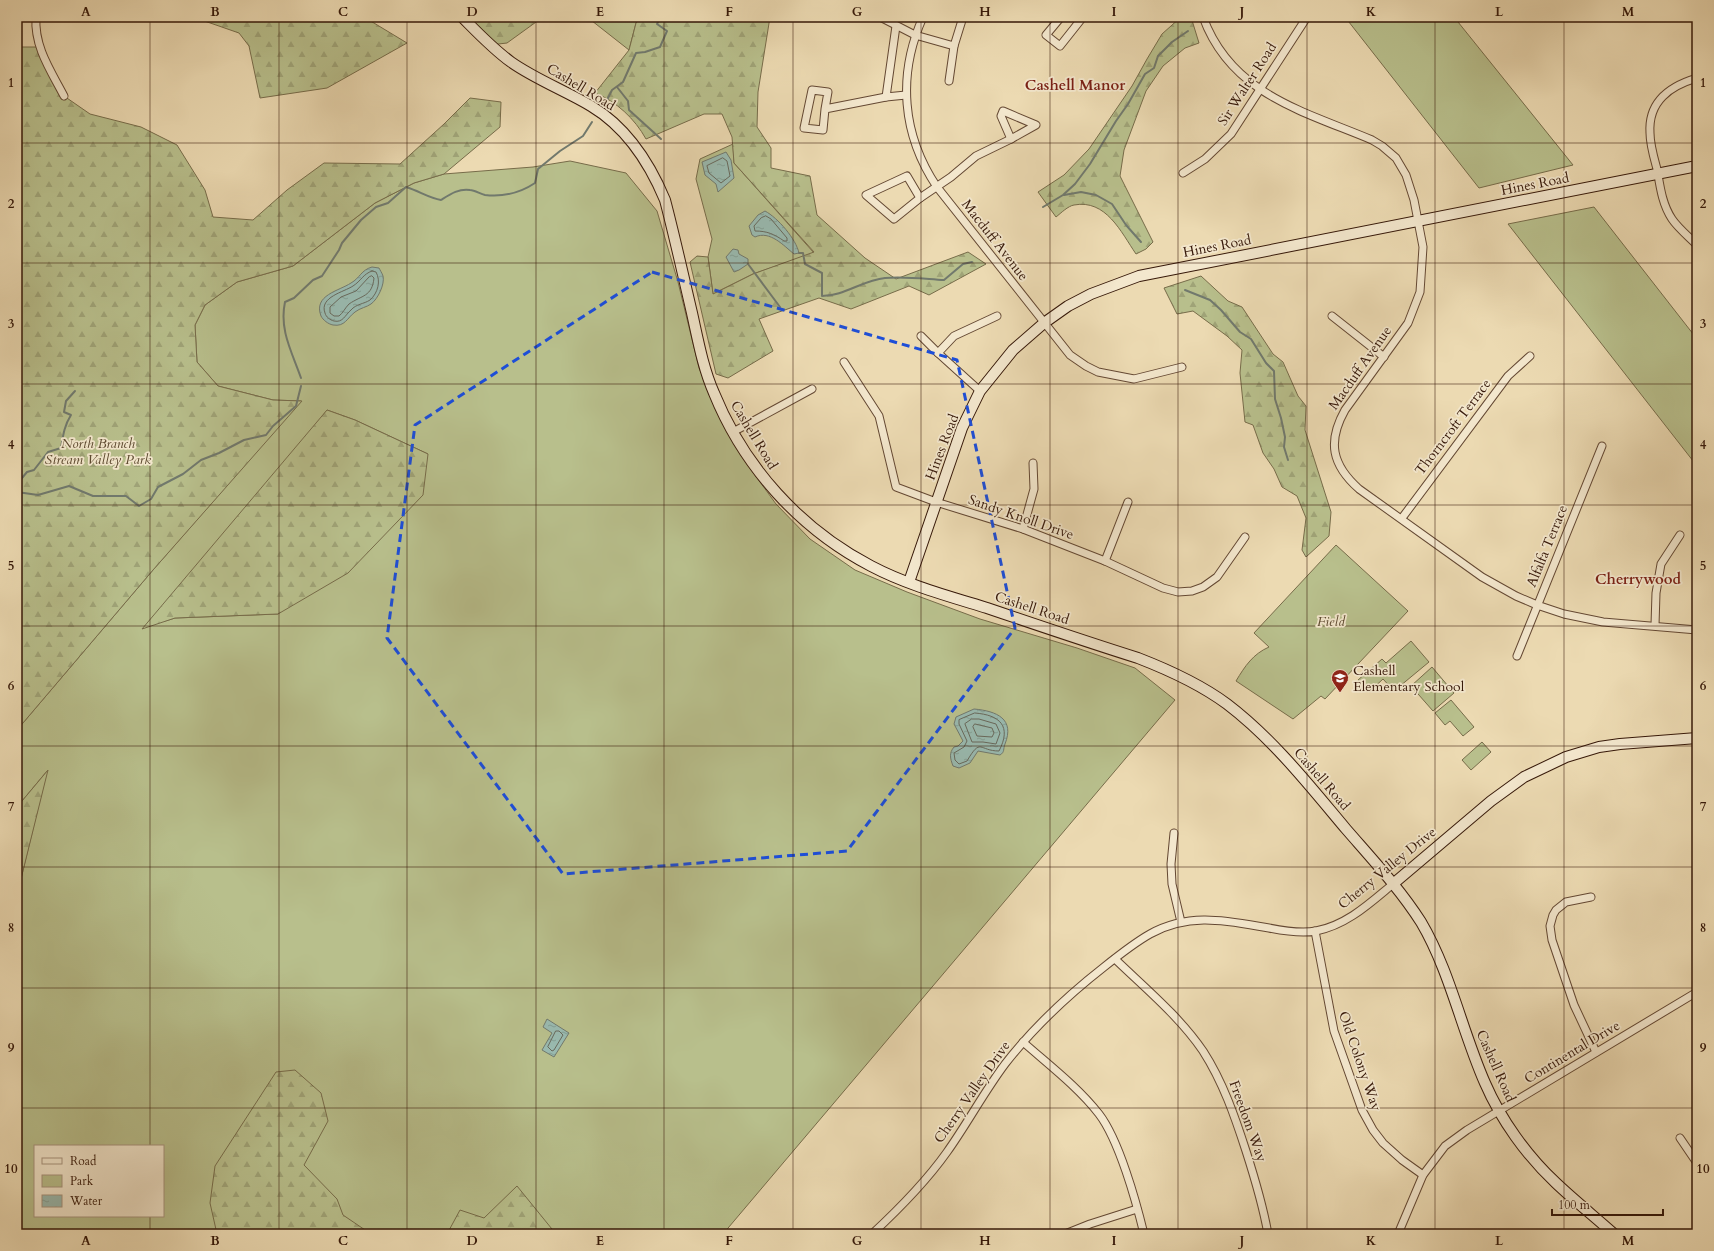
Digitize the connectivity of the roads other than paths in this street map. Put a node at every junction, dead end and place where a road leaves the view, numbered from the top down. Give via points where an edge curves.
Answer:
1 (36, 17) edge
2 (462, 17) edge
3 (880, 17) edge
4 (923, 17) edge
5 (964, 17) edge
6 (1061, 17) edge
7 (1083, 17) edge
8 (1203, 17) edge
9 (1307, 17) edge
10 (896, 26) junction
11 (915, 35) junction
12 (954, 46) junction
13 (1697, 78) edge
14 (949, 81) dead end
15 (1259, 90) junction
16 (906, 95) junction
17 (64, 96) dead end
18 (886, 97) junction
19 (825, 109) junction
20 (1011, 139) junction
21 (1697, 166) edge
22 (1182, 173) dead end
23 (1658, 174) junction
24 (937, 187) junction
25 (920, 198) junction
26 (1418, 221) junction
27 (1697, 245) edge
28 (997, 316) dead end
29 (1332, 316) dead end
30 (1044, 323) junction
31 (921, 336) dead end
32 (938, 353) junction
33 (1384, 356) junction
34 (1530, 356) dead end
35 (844, 362) dead end
36 (1182, 367) dead end
37 (812, 389) dead end
38 (980, 392) junction
39 (733, 432) junction
40 (1602, 446) dead end
41 (1033, 463) dead end
42 (936, 502) junction
43 (1128, 502) dead end
44 (1402, 518) junction
45 (1023, 529) junction
46 (1680, 535) dead end
47 (1246, 537) dead end
48 (1104, 561) junction
49 (909, 582) junction
50 (1537, 605) junction
51 (1655, 625) junction
52 (1697, 630) edge
53 (1517, 656) dead end
54 (1697, 738) edge
55 (1174, 833) dead end
56 (1393, 884) junction
57 (1591, 897) dead end
58 (1181, 922) junction
59 (1315, 932) junction
60 (1114, 959) junction
61 (1697, 992) edge
62 (1023, 1042) junction
63 (1596, 1052) junction
64 (1499, 1111) junction
65 (1680, 1138) dead end
66 (1697, 1163) edge
67 (1423, 1175) junction
68 (1137, 1210) junction
69 (872, 1234) edge
70 (1065, 1234) edge
71 (1144, 1234) edge
72 (1268, 1234) edge
73 (1398, 1234) edge
74 (1614, 1234) edge

1 - 17 street via 35,30 39,47
2 - 39 street, Cashell Road via 512,63 592,107 619,128 635,146 656,179 665,200 705,366 714,393
3 - 10 street
4 - 11 street, Macduff Avenue
5 - 12 street
6 - 7 street via 1046,35 1060,46
8 - 15 street, Macduff Avenue via 1217,47 1233,68
9 - 15 street, Sir Walter Road
10 - 11 street
10 - 18 street
11 - 12 street
11 - 16 street, Macduff Avenue via 908,62
12 - 14 street
13 - 23 street via 1682,82 1664,93 1654,109 1650,121 1650,134
15 - 22 street, Sir Walter Road via 1231,134 1205,159
15 - 26 street, Macduff Avenue via 1382,146 1396,158 1406,175
16 - 18 street
16 - 24 street, Macduff Avenue via 910,126 917,151
18 - 19 street
19 - 19 street via 828,92 812,90 804,128 823,130
20 - 20 street via 1036,125 1003,111 1001,116
20 - 24 street via 976,156
21 - 23 street, Hines Road
23 - 26 street, Hines Road
23 - 27 street via 1663,201 1672,219
24 - 25 street
24 - 30 street, Macduff Avenue
25 - 25 street via 907,176 866,195 894,219
26 - 30 street, Hines Road via 1139,276 1091,294
26 - 33 street, Macduff Avenue via 1424,255 1420,292 1408,324
28 - 32 street via 954,336
29 - 33 street
30 - 36 street, Macduff Avenue via 1070,354 1098,372 1134,379
30 - 38 street, Hines Road via 1013,350
31 - 32 street
32 - 38 street
33 - 44 street, Macduff Avenue via 1336,425 1334,449 1337,461 1347,478
34 - 44 street, Thorncroft Terrace via 1508,376
35 - 42 street, Sandy Knoll Drive via 879,416 896,487
37 - 39 street
38 - 42 street, Hines Road via 962,428
39 - 49 street, Cashell Road via 753,465 772,489 801,518 826,539 872,566
40 - 50 street, Alfalfa Terrace
41 - 45 street via 1034,489
42 - 45 street, Sandy Knoll Drive
42 - 49 street, Hines Road
43 - 48 street
44 - 50 street, Macduff Avenue via 1482,577
45 - 48 street, Sandy Knoll Drive
46 - 51 street via 1661,564 1656,593
47 - 48 street, Sandy Knoll Drive via 1217,577 1192,591 1178,592 1163,588
49 - 56 street, Cashell Road via 1138,658 1179,676 1226,703 1263,733
50 - 51 street, Macduff Avenue via 1603,622
50 - 53 street, Alfalfa Terrace
51 - 52 street, Macduff Avenue
54 - 56 street, Cherry Valley Drive via 1599,747 1566,757 1524,777 1491,801
55 - 58 street via 1172,884
56 - 59 street, Cherry Valley Drive via 1360,911
56 - 64 street, Cashell Road via 1421,923 1438,956 1475,1059
57 - 63 street via 1566,902 1556,910 1550,926 1552,940 1574,1005
58 - 59 street, Cherry Valley Drive via 1215,919 1282,931
58 - 60 street, Cherry Valley Drive via 1150,934
59 - 67 street, Old Colony Way via 1334,1031 1362,1110 1383,1143
60 - 62 street, Cherry Valley Drive via 1065,999
60 - 72 street, Freedom Way via 1182,1024 1203,1052 1223,1087 1256,1182
61 - 63 street, Continental Drive
62 - 68 street via 1076,1088 1100,1115 1116,1147
62 - 69 street, Cherry Valley Drive via 994,1079 961,1132 929,1176
63 - 64 street, Continental Drive
64 - 67 street, Continental Drive via 1445,1146
64 - 74 street, Cashell Road via 1527,1151 1556,1183
65 - 66 street
67 - 73 street, Continental Drive
68 - 70 street
68 - 71 street

